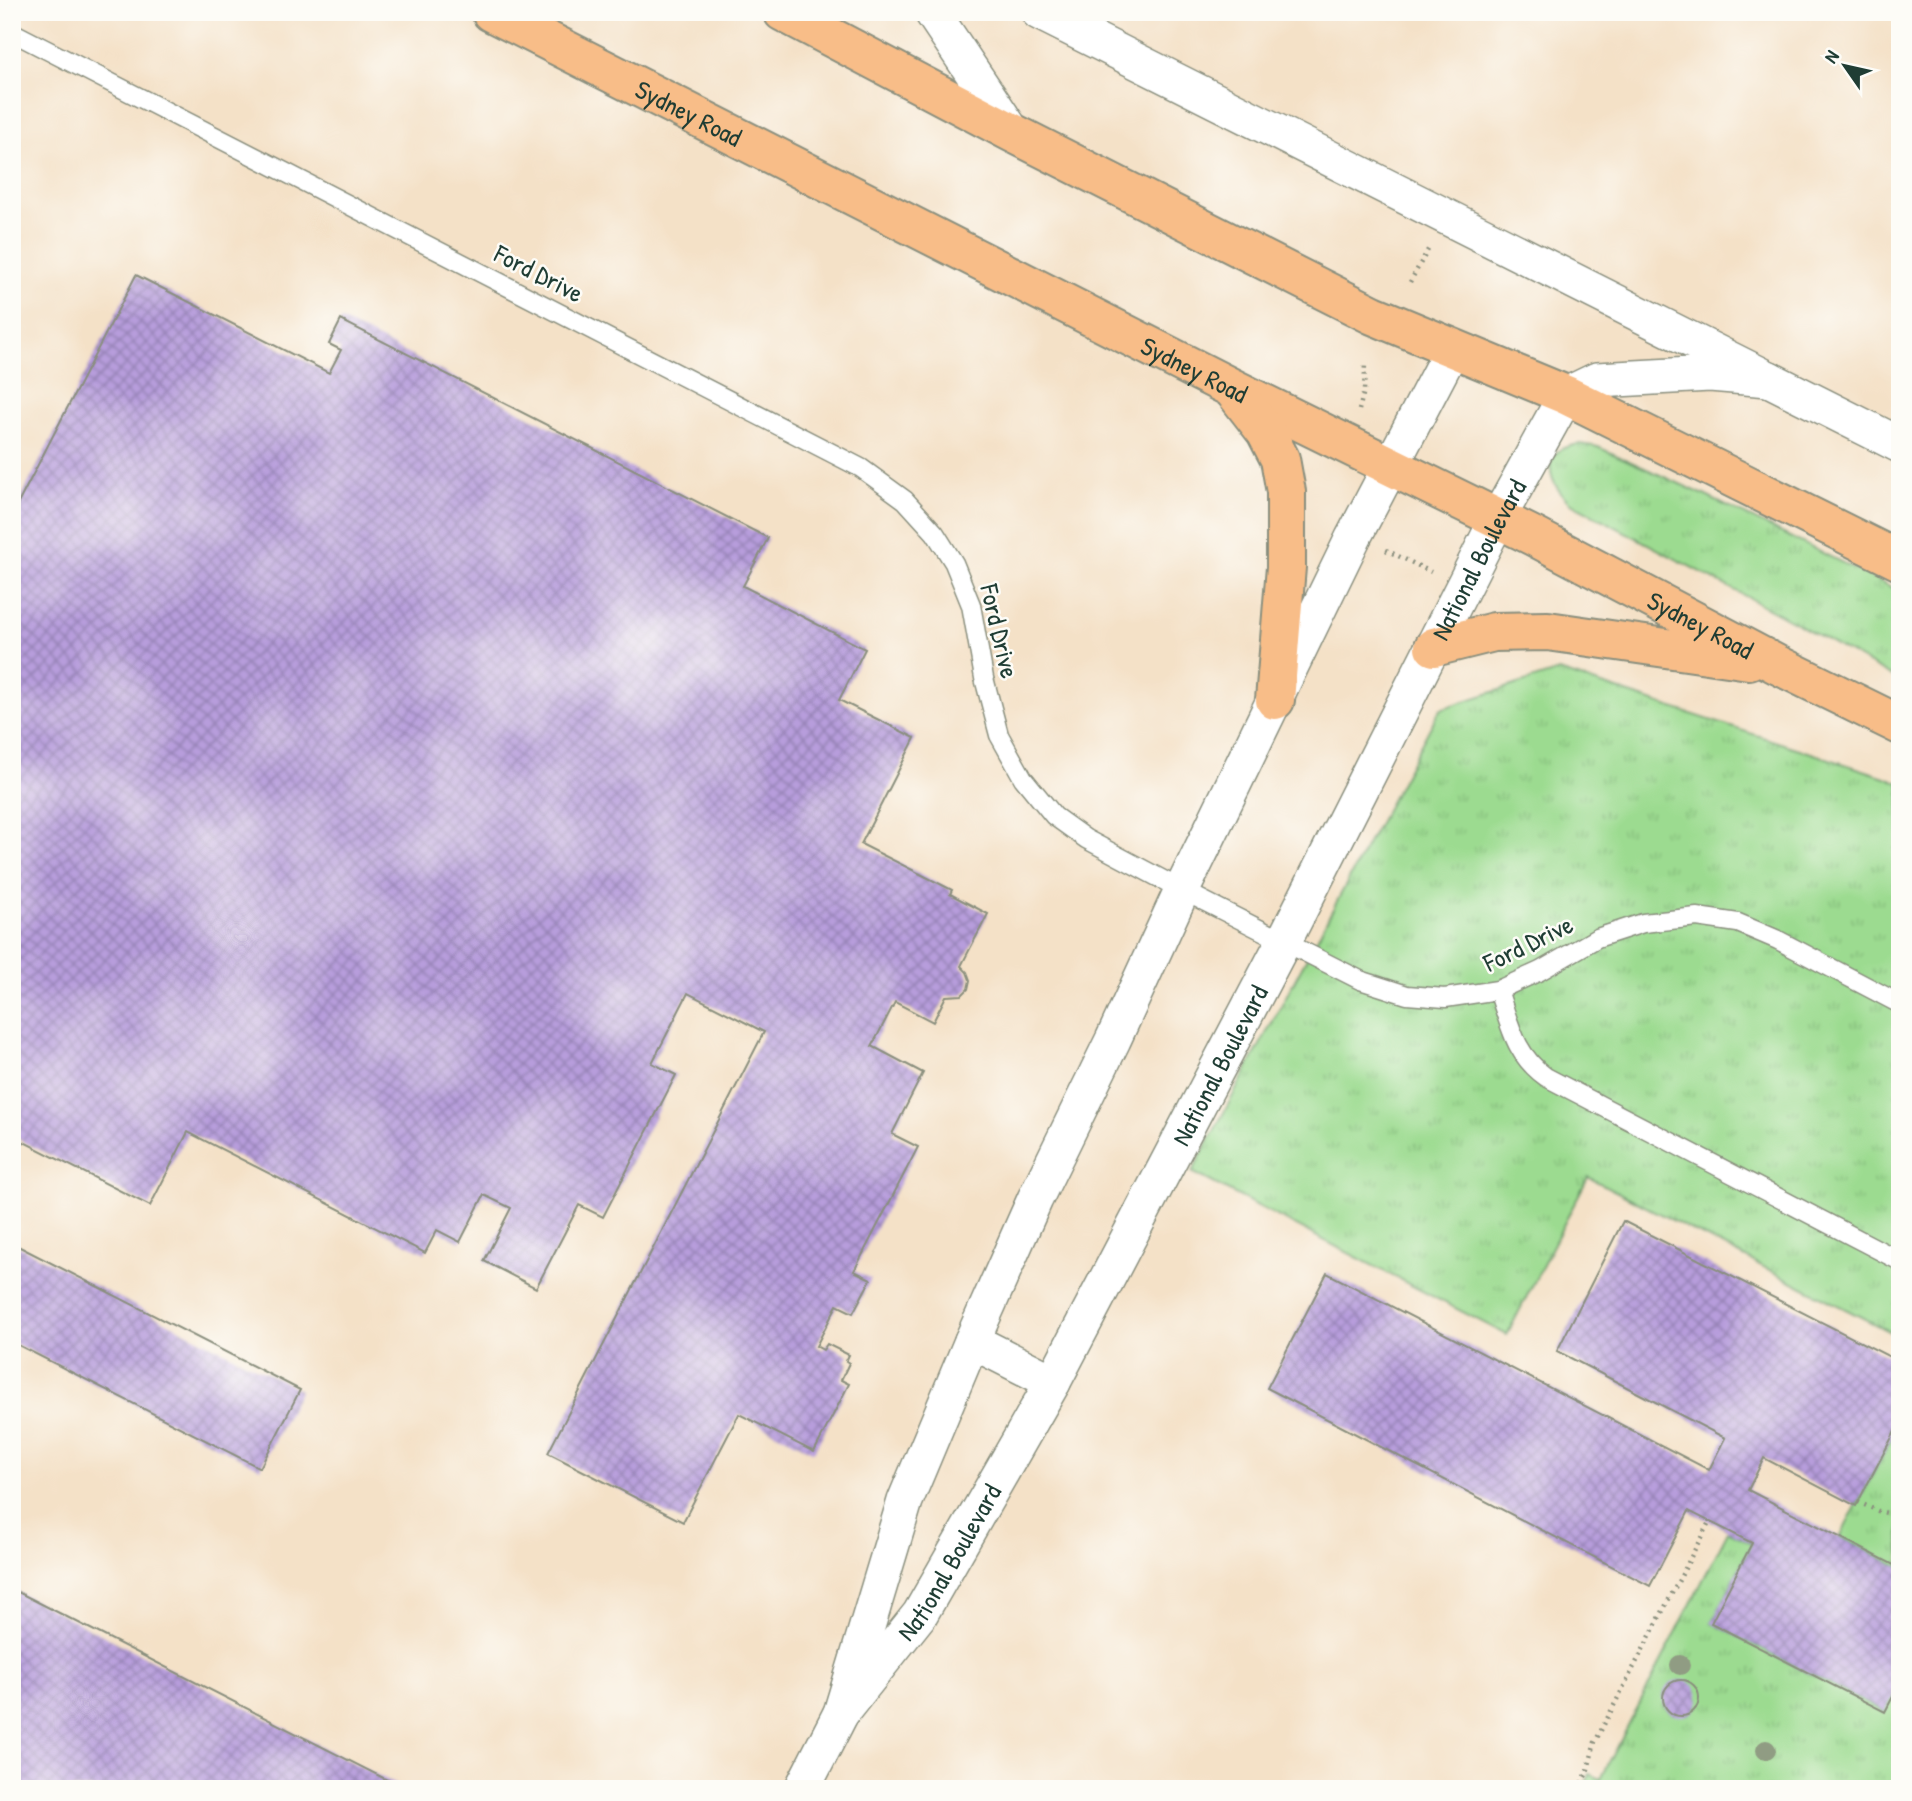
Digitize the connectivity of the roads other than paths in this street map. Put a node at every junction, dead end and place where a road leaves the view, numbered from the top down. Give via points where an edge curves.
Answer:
1 (491, 12) edge
2 (783, 12) edge
3 (932, 12) edge
4 (1040, 12) edge
5 (12, 32) edge
6 (1013, 133) junction
7 (1452, 349) junction
8 (1769, 379) junction
9 (1230, 387) junction
10 (1566, 395) junction
11 (1900, 445) edge
12 (1390, 464) junction
13 (1497, 520) junction
14 (1900, 561) edge
15 (1434, 647) junction
16 (1779, 665) junction
17 (1275, 701) junction
18 (1900, 725) edge
19 (1182, 890) junction
20 (1284, 940) junction
21 (1498, 990) junction
22 (1900, 1004) edge
23 (1900, 1261) edge
24 (972, 1341) junction
25 (1053, 1382) junction
26 (841, 1713) junction
27 (802, 1789) edge

1 - 9 highway, Sydney Road
2 - 6 highway
3 - 6 street
4 - 8 street
5 - 19 lane, Ford Drive via 861,468 905,500 954,563 971,605 999,736 1023,778 1054,816 1086,839
6 - 7 highway via 1373,315
7 - 10 highway
7 - 12 street, National Boulevard
8 - 10 street via 1710,374 1597,380
8 - 11 street
9 - 12 highway, Sydney Road
9 - 17 highway via 1266,432 1280,459 1286,492 1286,567
10 - 13 street, National Boulevard
10 - 14 highway
12 - 13 highway, Sydney Road
12 - 17 street, National Boulevard
13 - 15 street, National Boulevard
13 - 16 highway, Sydney Road
15 - 16 highway via 1494,632 1548,631
15 - 20 street, National Boulevard
16 - 18 highway, Sydney Road
17 - 19 street, National Boulevard
19 - 20 lane, Ford Drive
19 - 24 street, National Boulevard
20 - 21 lane, Ford Drive via 1360,980 1406,995 1445,998
20 - 25 street, National Boulevard
21 - 22 lane, Ford Drive via 1597,938 1643,923 1697,917 1738,923
21 - 23 lane via 1522,1055 1531,1067
24 - 25 street
24 - 26 street, National Boulevard via 905,1502
25 - 26 street, National Boulevard via 920,1614
26 - 27 street, National Boulevard

